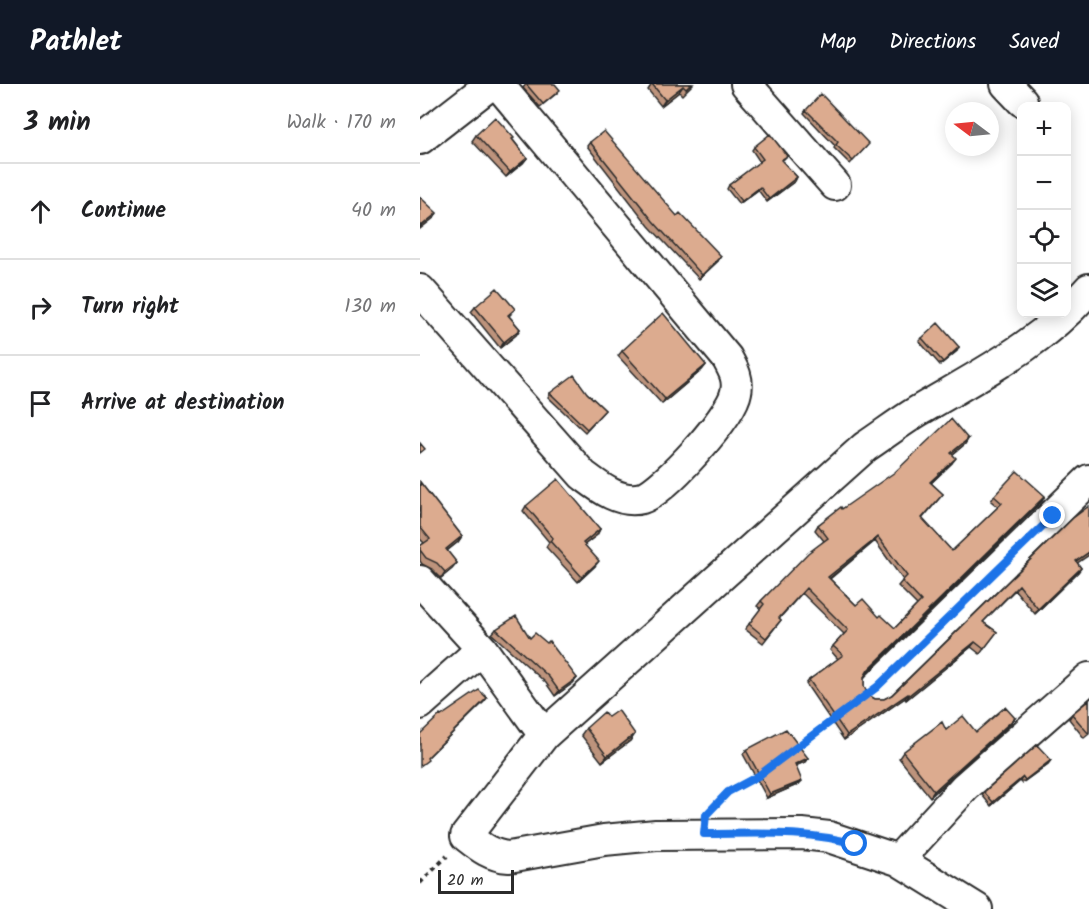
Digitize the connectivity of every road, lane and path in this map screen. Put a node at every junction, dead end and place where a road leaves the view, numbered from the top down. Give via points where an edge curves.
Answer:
1 (491, 84) edge
2 (498, 84) edge
3 (746, 84) edge
4 (420, 139) edge
5 (835, 185) dead end
6 (420, 290) edge
7 (1089, 290) edge
8 (1089, 480) edge
9 (420, 581) edge
10 (482, 649) junction
11 (1089, 678) edge
12 (877, 687) dead end
13 (420, 704) edge
14 (841, 713) edge
15 (544, 735) junction
16 (794, 750) edge
17 (767, 770) edge
18 (704, 834) junction
19 (466, 836) junction
20 (898, 860) junction
21 (420, 883) edge
22 (977, 909) edge

1 - 4 street
2 - 6 street via 727,358 737,376 730,409 719,426 656,492 640,499 622,498 583,475
3 - 5 street
7 - 15 street via 1055,325 1028,345 865,447
8 - 12 street
9 - 10 street
10 - 13 street
10 - 15 street
11 - 20 street via 964,787
14 - 16 path
15 - 19 street
17 - 18 path via 728,792 706,815
18 - 19 street via 604,840 509,856 485,852
18 - 20 street via 829,837
19 - 21 path
20 - 22 street

